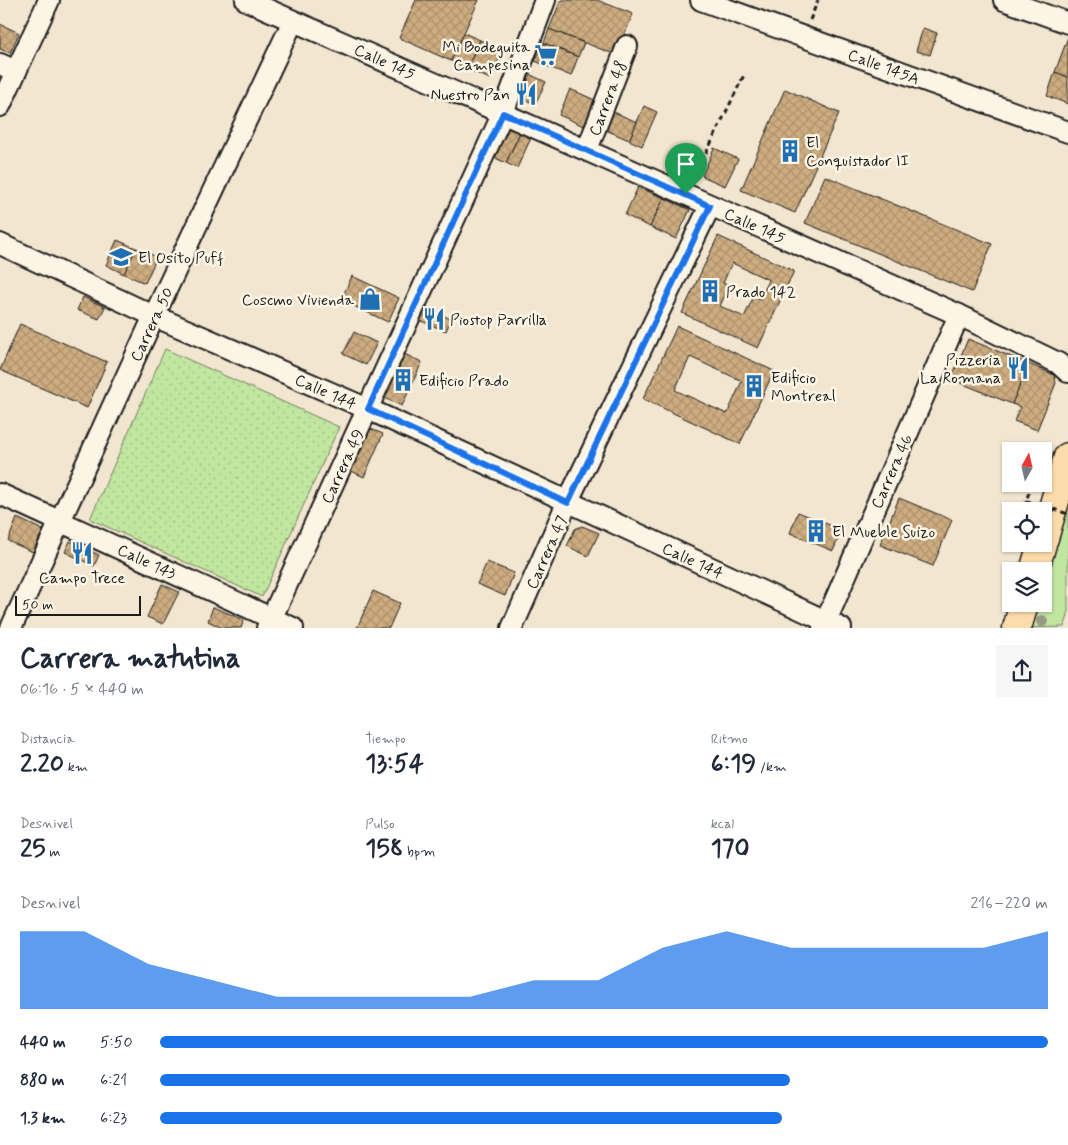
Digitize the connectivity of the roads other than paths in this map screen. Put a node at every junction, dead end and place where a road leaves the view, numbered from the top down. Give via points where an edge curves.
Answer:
1 (49, 0) edge
2 (246, 0) edge
3 (545, 0) edge
4 (701, 0) edge
5 (1004, 0) edge
6 (1037, 6) edge
7 (293, 21) junction
8 (1068, 23) edge
9 (628, 46) dead end
10 (8, 67) edge
11 (0, 106) edge
12 (503, 113) junction
13 (1068, 132) edge
14 (587, 150) junction
15 (710, 206) junction
16 (0, 244) edge
17 (959, 315) junction
18 (154, 316) junction
19 (1065, 365) edge
20 (368, 409) junction
21 (1068, 457) edge
22 (0, 494) edge
23 (568, 503) junction
24 (1052, 511) edge
25 (59, 521) junction
26 (1022, 612) edge
27 (270, 623) edge
28 (830, 625) edge
29 (11, 628) edge
30 (293, 628) edge
31 (512, 628) edge
32 (1017, 628) edge

1 - 10 street
2 - 7 street, Calle 145
3 - 12 street, Carrera 49
4 - 13 street, Calle 145A
5 - 6 street
6 - 8 street
7 - 12 street, Calle 145
7 - 18 street, Carrera 50
9 - 14 street, Carrera 48
10 - 11 street
12 - 14 street, Calle 145
12 - 20 street, Carrera 49
14 - 15 street, Calle 145
15 - 17 street, Calle 145
15 - 23 street, Carrera 47
16 - 18 street, Calle 144
17 - 19 street, Calle 145
17 - 28 street, Carrera 46
18 - 20 street, Calle 144
18 - 25 street, Carrera 50
20 - 23 street, Calle 144
20 - 27 street, Carrera 49
21 - 24 highway
22 - 25 street, Calle 143
23 - 28 street, Calle 144
23 - 31 street, Carrera 47
25 - 27 street, Calle 143
25 - 29 street, Carrera 50
26 - 32 highway
27 - 30 street, Calle 143

